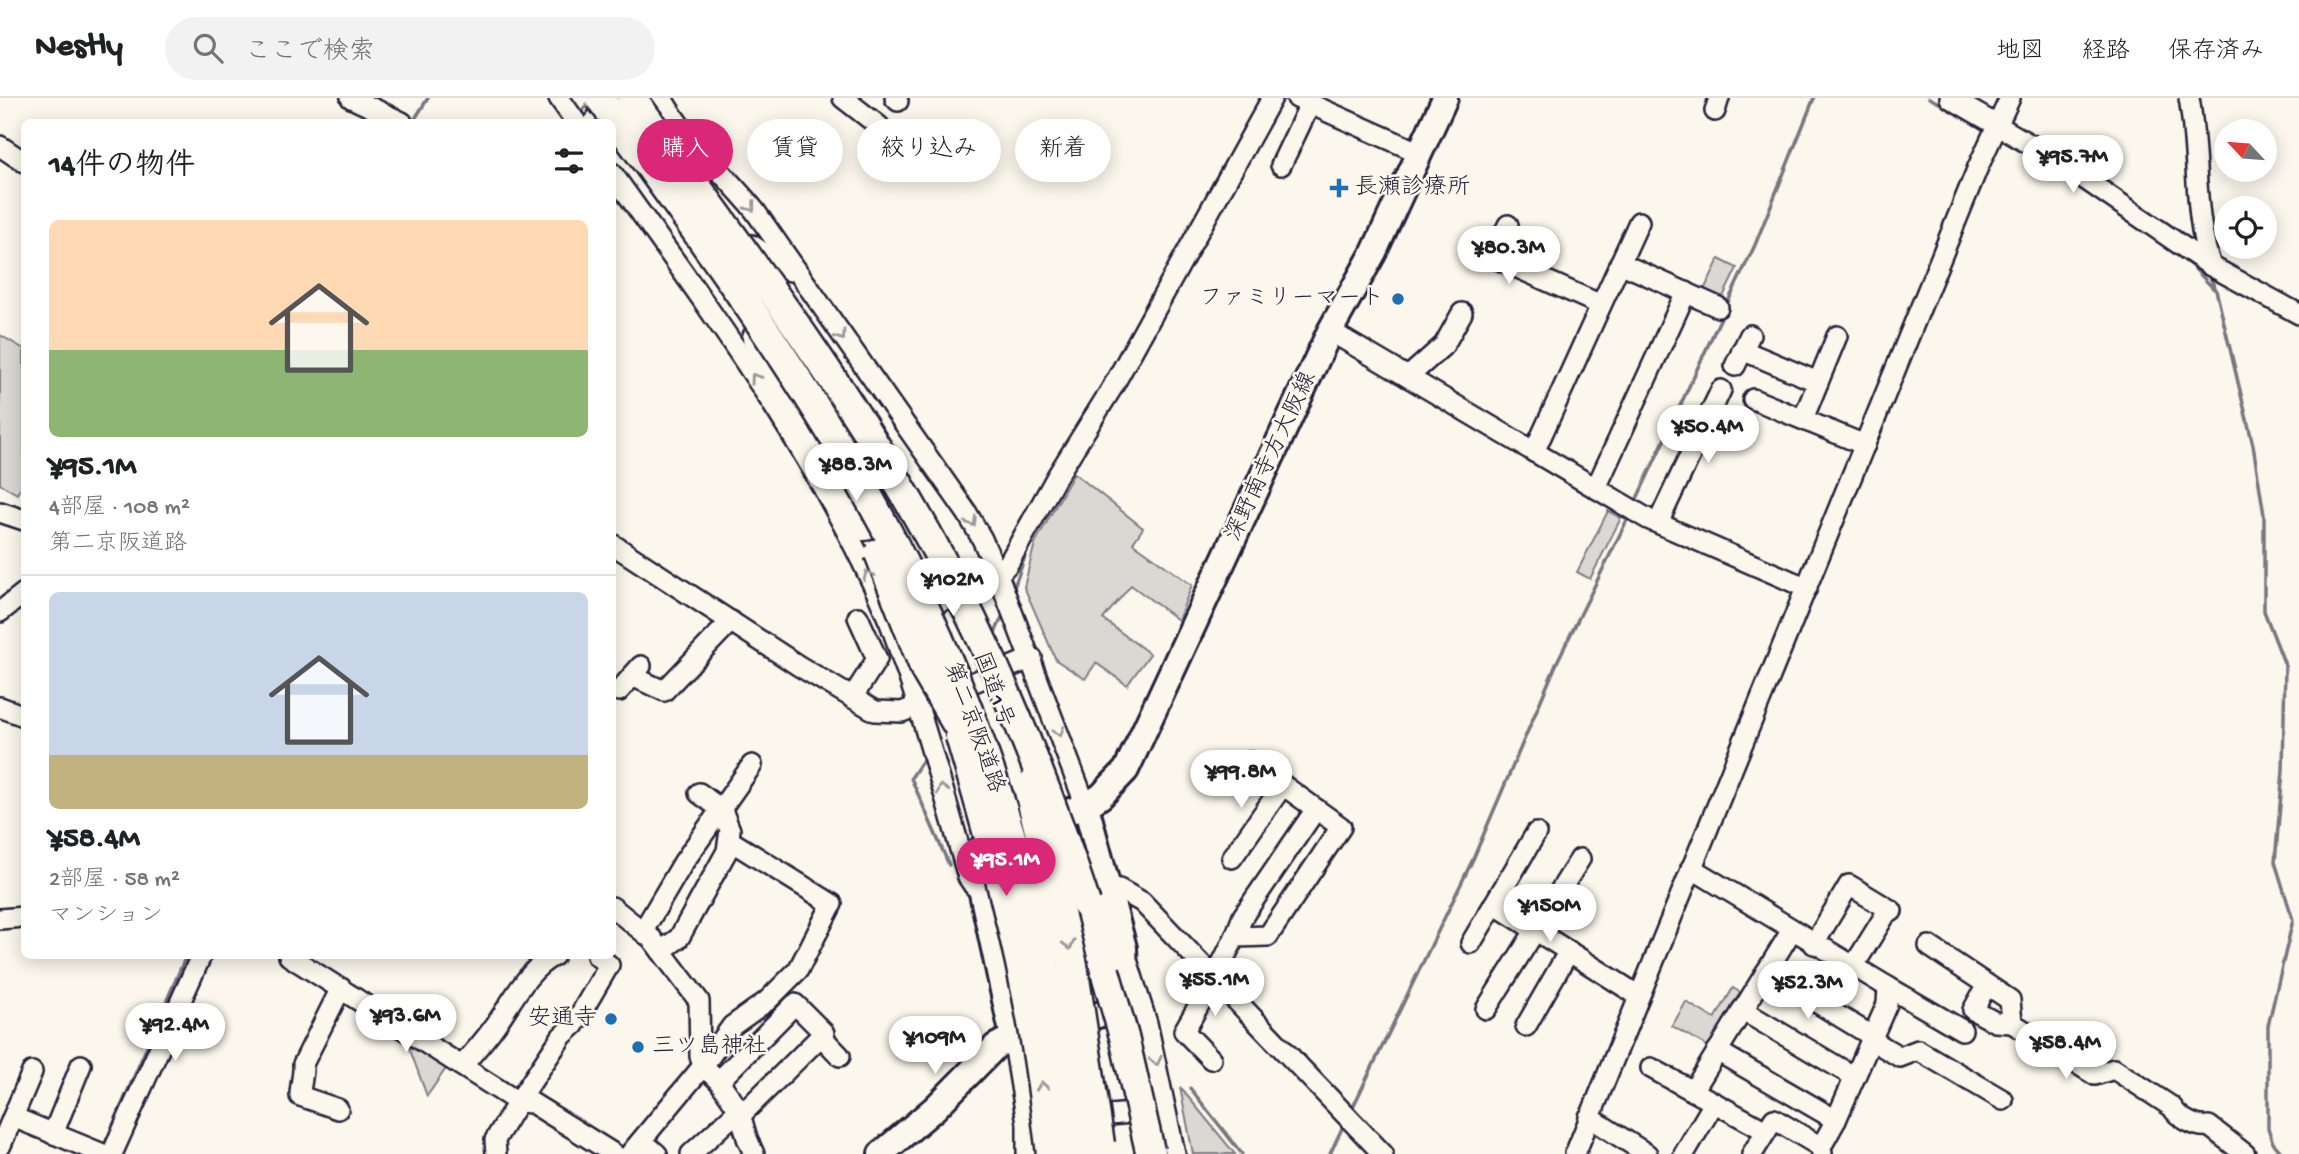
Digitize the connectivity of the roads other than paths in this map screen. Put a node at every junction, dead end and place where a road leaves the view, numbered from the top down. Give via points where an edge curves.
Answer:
1 (351, 98) edge
2 (632, 98) edge
3 (648, 98) edge
4 (662, 98) edge
5 (842, 98) edge
6 (1272, 98) edge
7 (1445, 98) edge
8 (1950, 98) edge
9 (2010, 98) edge
10 (2189, 98) edge
11 (561, 101) edge
12 (1304, 101) edge
13 (599, 112) edge
14 (396, 119) edge
15 (870, 119) edge
16 (1997, 124) junction
17 (616, 133) edge
18 (616, 136) edge
19 (0, 146) edge
20 (1420, 153) junction
21 (21, 160) edge
22 (1281, 164) dead end
23 (616, 179) edge
24 (1639, 222) dead end
25 (1508, 225) dead end
26 (752, 244) junction
27 (1620, 263) junction
28 (2211, 266) junction
29 (802, 280) junction
30 (1686, 292) junction
31 (1601, 305) junction
32 (1718, 307) dead end
33 (1462, 313) dead end
34 (2299, 314) edge
35 (749, 324) junction
36 (1330, 331) junction
37 (1837, 336) dead end
38 (739, 350) junction
39 (1742, 350) dead end
40 (1408, 377) junction
41 (1818, 382) junction
42 (1721, 390) dead end
43 (1753, 399) dead end
44 (1803, 419) junction
45 (1865, 445) junction
46 (1534, 452) junction
47 (845, 455) junction
48 (1596, 488) junction
49 (0, 512) edge
50 (21, 519) edge
51 (1658, 523) junction
52 (616, 547) edge
53 (999, 575) junction
54 (1807, 588) junction
55 (957, 594) junction
56 (21, 595) edge
57 (0, 612) edge
58 (858, 617) dead end
59 (731, 621) junction
60 (898, 622) junction
61 (1032, 658) junction
62 (958, 688) junction
63 (619, 691) dead end
64 (852, 698) junction
65 (0, 707) edge
66 (21, 715) edge
67 (1251, 762) dead end
68 (752, 765) dead end
69 (1283, 785) junction
70 (699, 793) dead end
71 (1086, 806) junction
72 (722, 810) junction
73 (1316, 810) junction
74 (1536, 833) dead end
75 (729, 840) junction
76 (1232, 858) dead end
77 (1580, 859) dead end
78 (1691, 868) junction
79 (1108, 889) junction
80 (982, 898) junction
81 (1494, 904) junction
82 (616, 912) edge
83 (21, 917) edge
84 (0, 919) edge
85 (1536, 929) junction
86 (1792, 930) junction
87 (643, 931) junction
88 (1235, 937) junction
89 (1471, 943) dead end
90 (1814, 944) junction
91 (1929, 946) dead end
92 (1124, 948) junction
93 (661, 951) junction
94 (1569, 951) junction
95 (200, 959) edge
96 (294, 959) edge
97 (550, 959) edge
98 (601, 959) edge
99 (1853, 967) junction
100 (1105, 971) junction
101 (1766, 972) junction
102 (1215, 977) junction
103 (1987, 985) junction
104 (1888, 987) junction
105 (341, 988) junction
106 (1639, 996) junction
107 (1486, 1009) dead end
108 (1742, 1010) junction
109 (2012, 1023) junction
110 (1526, 1026) dead end
111 (1962, 1030) dead end
112 (821, 1036) junction
113 (1871, 1037) junction
114 (1013, 1038) junction
115 (1717, 1051) junction
116 (840, 1056) dead end
117 (1211, 1059) dead end
118 (81, 1065) dead end
119 (462, 1066) junction
120 (703, 1066) junction
121 (1651, 1068) dead end
122 (32, 1072) dead end
123 (1853, 1076) junction
124 (719, 1081) junction
125 (1693, 1091) junction
126 (2003, 1100) dead end
127 (518, 1102) junction
128 (1714, 1103) junction
129 (338, 1109) dead end
130 (1166, 1109) junction
131 (740, 1113) junction
132 (13, 1117) junction
133 (1589, 1117) junction
134 (1836, 1119) junction
135 (1027, 1123) junction
136 (1766, 1131) junction
137 (60, 1142) edge
138 (1, 1145) edge
139 (636, 1147) edge
140 (1089, 1150) edge
141 (1821, 1150) edge
142 (97, 1152) edge
143 (112, 1154) edge
144 (496, 1154) edge
145 (614, 1154) edge
146 (657, 1154) edge
147 (691, 1154) edge
148 (754, 1154) edge
149 (881, 1154) edge
150 (1027, 1154) edge
151 (1051, 1154) edge
152 (1130, 1154) edge
153 (1150, 1154) edge
154 (1175, 1154) edge
155 (1383, 1154) edge
156 (1575, 1154) edge
157 (1647, 1154) edge
158 (1684, 1154) edge
159 (1752, 1154) edge
160 (2245, 1154) edge

1 - 14 street
2 - 100 highway, 第二京阪道路, bridge via 823,364 928,535 1029,743 1066,841
3 - 26 highway, 国道1号
4 -> 29 street via 702,155 747,201
5 - 15 street
6 - 53 street via 1112,388
7 - 20 main road, 深野南寺方大阪線
8 - 16 street
9 - 16 street
10 - 28 street via 2204,245
11 - 13 street
12 - 20 street
12 - 22 street
16 - 28 street
16 - 45 street
17 - 47 highway, 第二京阪道路, bridge via 714,256
18 - 35 highway, 国道1号
19 - 21 street
20 - 36 main road, 深野南寺方大阪線 via 1374,252
23 - 38 street
24 - 27 street
25 - 31 street via 1493,257
26 - 29 street
26 - 55 highway, 国道1号, bridge via 842,371 911,487
27 - 30 street
27 - 31 street
28 - 34 street
29 -> 53 street via 967,513
30 - 32 street
30 - 48 street
31 - 46 street
33 - 40 street via 1444,345
35 - 38 highway
35 - 60 highway, 国道1号, bridge via 883,560
36 - 40 street
36 - 71 main road, 深野南寺方大阪線 via 1126,770
37 - 41 street
60 -> 38 street via 813,467
39 - 41 street
40 - 46 street
41 - 44 street
42 - 51 street
43 - 44 street
44 - 45 street
45 - 54 street
46 - 48 street
47 - 140 highway, 第二京阪道路, bridge via 928,613 990,771 1022,870
151 -> 47 highway, bridge via 1022,973 993,850 922,619
48 - 51 street
49 - 50 street
51 - 54 street
52 - 59 street
53 - 55 street
53 - 61 street
54 - 78 street
55 - 60 street
55 - 62 highway, 国道1号, bridge
56 - 57 street
58 - 64 street via 877,659
59 - 63 street via 664,691 637,671
59 - 64 street
60 - 62 highway, 国道1号, bridge via 926,672
61 - 62 street
61 -> 71 street
62 - 64 street via 902,712 875,711
80 -> 62 street via 968,877
62 - 140 highway, 国道1号, bridge via 1028,875 1053,966
62 -> 140 highway, 国道1号, bridge via 1032,799 1073,965
65 - 66 street
67 - 69 street
68 - 72 street
69 - 73 street
69 - 76 street
70 - 72 street
71 - 79 main road
71 - 80 main road, 深野南寺方大阪線 via 994,836 983,845 976,865
72 - 75 street
72 - 87 street via 683,863
73 - 88 street via 1243,916
73 - 88 street via 1341,827 1268,936
74 - 81 street
75 - 93 street via 679,938
75 - 120 street via 832,904 798,970 767,1001 732,1026
77 - 85 street
78 - 86 street
78 - 106 street
79 - 92 main road
79 - 102 street via 1119,889 1142,902
80 - 114 main road, 深野南寺方大阪線
81 - 85 street
81 - 89 street
82 - 87 street
83 - 84 street
85 - 94 street
85 - 107 street
86 - 90 street
86 - 101 street
87 - 93 street
88 - 102 street
90 - 99 street
90 - 99 street via 1849,885 1888,914
91 - 103 street
92 - 114 main road via 1122,990 1108,1012
92 -> 130 street
93 - 120 street via 699,1001
94 - 106 street
94 - 110 street
95 - 143 street
96 - 105 street
97 - 119 street via 516,994
98 - 127 street via 609,965 574,1025
99 - 104 street
100 - 152 highway, bridge
100 - 153 highway, bridge
101 - 108 street
101 - 113 street
102 - 117 street via 1184,1031
102 - 155 street
103 - 109 street via 2010,1000
103 - 109 street via 1973,1010 1995,1022
104 - 111 street
104 - 113 street via 1887,1004
105 - 119 street
105 - 129 street via 303,1064 300,1085 300,1096
106 - 133 street
108 - 115 street
108 - 123 street
109 - 160 street via 2095,1075 2114,1069 2176,1114 2209,1126
112 - 116 street
112 - 124 street via 824,1033 795,1004
112 - 131 street
113 - 123 street
113 - 126 street via 1900,1057 1918,1051
114 - 135 street
114 - 149 main road via 996,1046
115 - 125 street
115 - 134 street
118 - 137 street
119 - 127 street
120 - 124 street
120 - 139 street
121 - 125 street
122 - 132 street
123 - 134 street
124 - 131 street
125 - 128 street
127 - 144 street via 495,1140
127 - 145 street via 533,1103
128 - 136 street
128 - 158 street
130 - 135 street
130 - 154 street
131 - 147 street
131 - 148 street
132 - 137 street
132 - 138 street
133 - 156 street
133 - 157 street
134 - 141 street
135 - 150 street
136 - 141 street via 1774,1119
136 - 159 street
137 - 142 street
139 - 146 street

